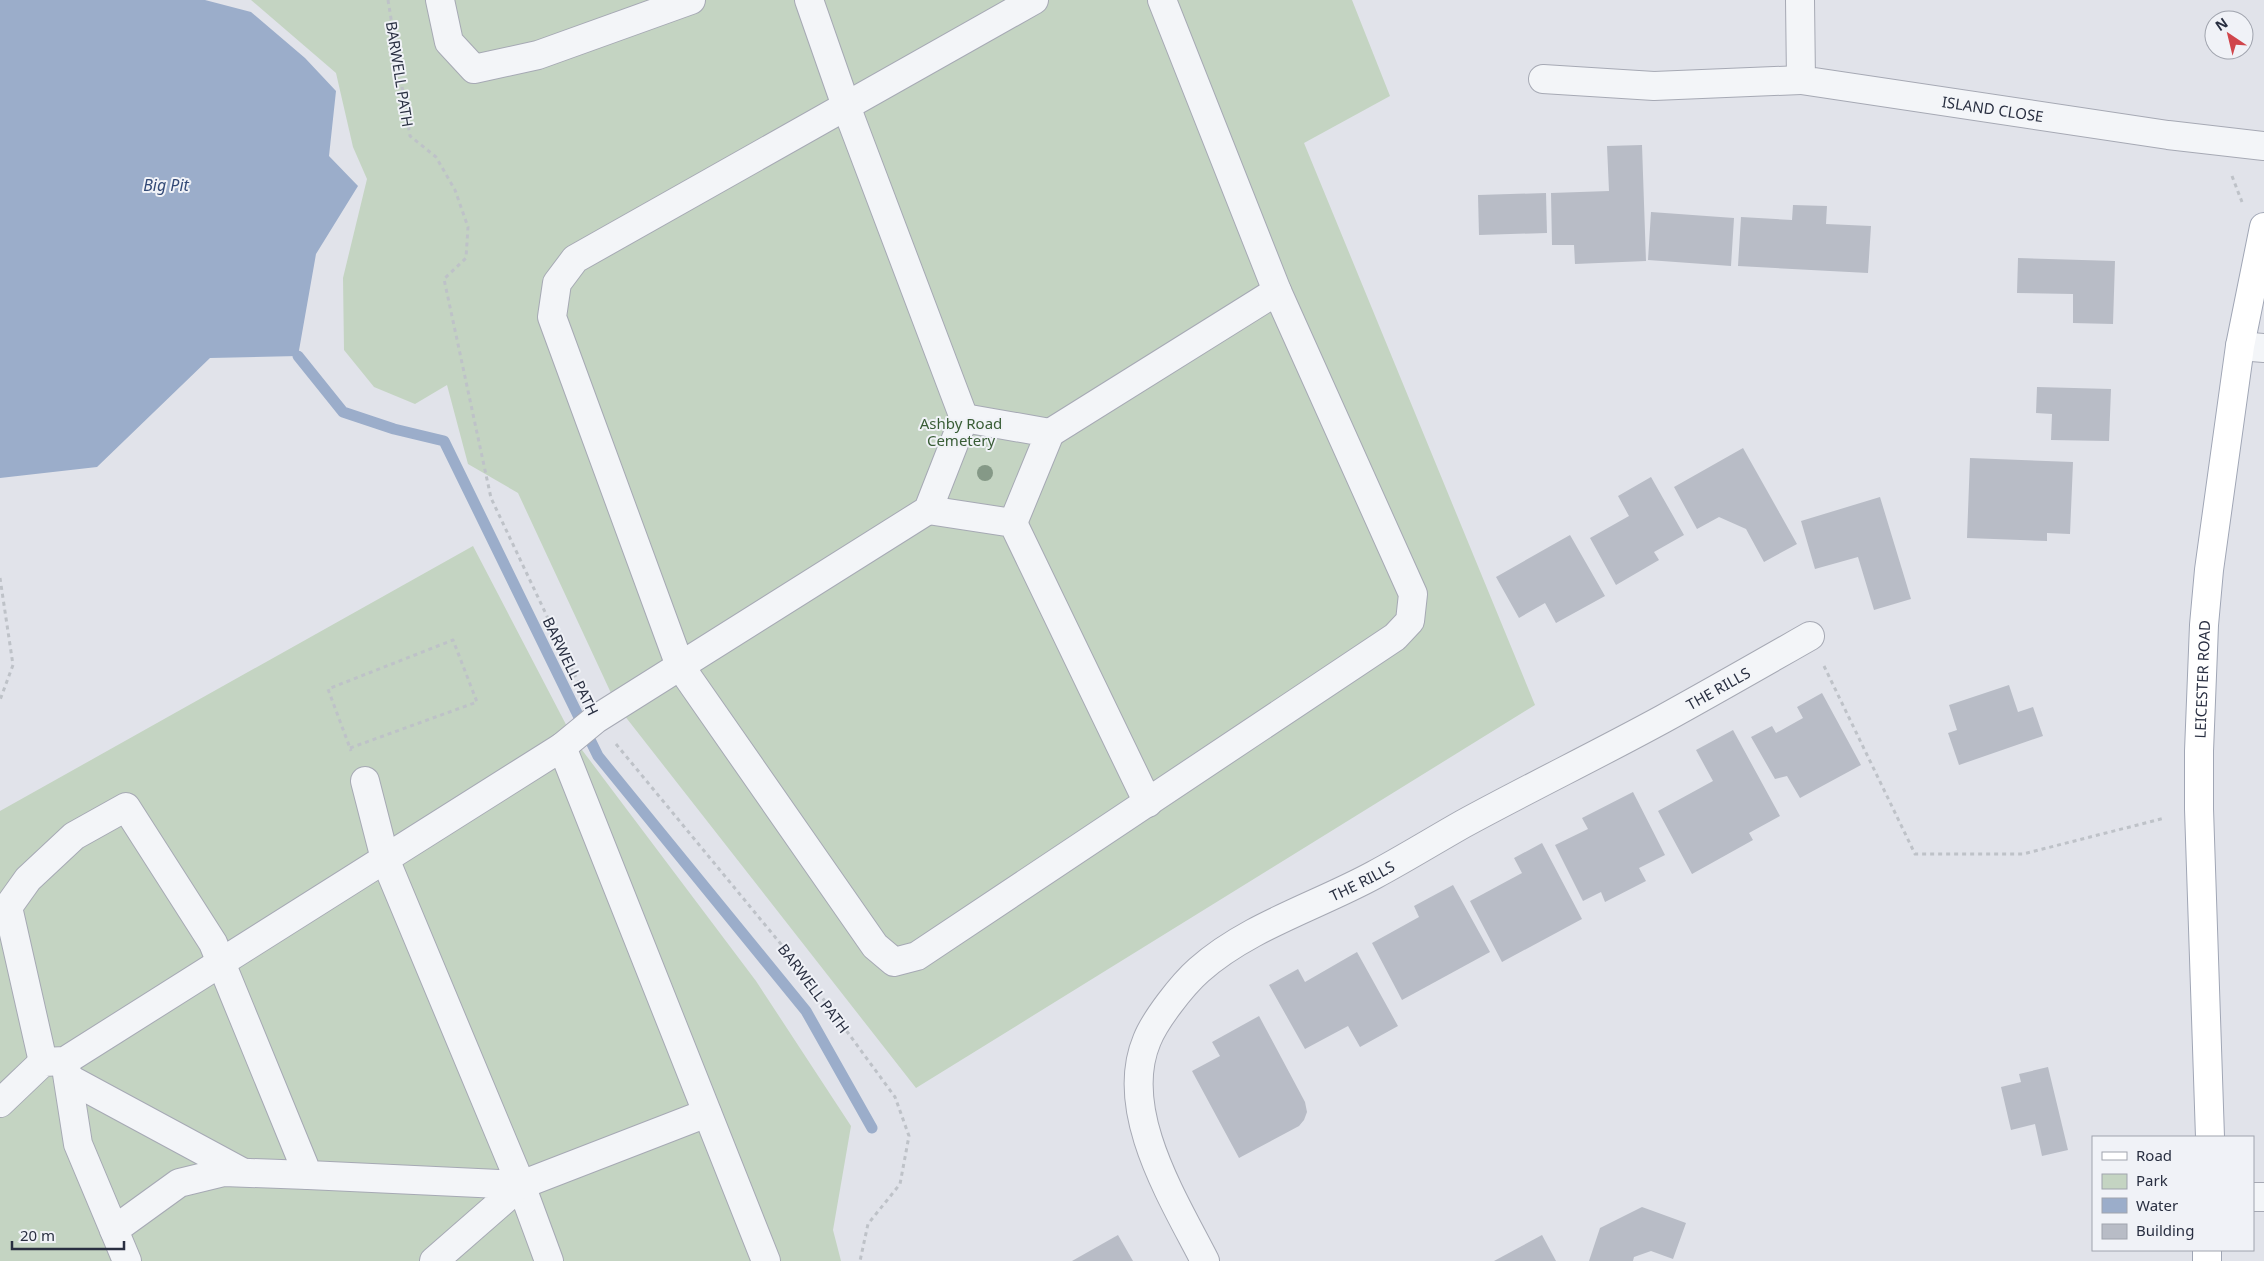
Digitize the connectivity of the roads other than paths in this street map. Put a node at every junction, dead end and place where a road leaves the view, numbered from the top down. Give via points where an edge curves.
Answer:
1 (440, 0) edge
2 (691, 0) edge
3 (809, 0) edge
4 (1034, 0) edge
5 (1162, 0) edge
6 (1800, 0) edge
7 (1543, 79) dead end
8 (1801, 80) junction
9 (846, 106) junction
10 (2264, 146) edge
11 (2264, 227) edge
12 (1277, 291) junction
13 (2252, 347) edge
14 (964, 418) junction
15 (1050, 434) junction
16 (928, 510) junction
17 (1013, 523) junction
18 (1810, 636) road end
19 (680, 666) junction
20 (562, 747) junction
21 (365, 781) road end
22 (1148, 802) junction
23 (385, 858) junction
24 (221, 962) junction
25 (59, 1067) junction
26 (0, 1103) edge
27 (707, 1113) junction
28 (2210, 1136) edge
29 (242, 1172) junction
30 (308, 1174) junction
31 (521, 1185) junction
32 (114, 1230) junction
33 (127, 1261) edge
34 (434, 1261) edge
35 (549, 1261) edge
36 (766, 1261) edge
37 (1205, 1261) edge

1 - 2 street via 449,42 474,69 538,56
3 - 9 street
4 - 9 street
5 - 12 street
6 - 8 street
7 - 8 street, ISLAND CLOSE via 1654,86
8 - 10 street, ISLAND CLOSE via 2168,135
9 - 14 street
9 - 19 street via 575,259 557,283 552,316
11 - 13 main road, LEICESTER ROAD
12 - 15 street
12 - 22 street via 1413,594 1410,621 1395,637
13 - 28 main road, LEICESTER ROAD via 2208,588 2199,742
14 - 15 street
14 - 16 street
15 - 17 street
16 - 17 street
16 - 19 street
17 - 22 street
18 - 37 street, THE RILLS via 1372,876 1238,943 1198,970 1171,1002 1147,1040 1140,1068 1139,1099 1146,1137
19 - 20 street via 596,719
19 - 22 street via 875,946 894,962 917,956
20 - 23 street
20 - 27 street
21 - 23 street
23 - 24 street
23 - 31 street
24 - 25 street
24 - 25 street via 208,935 126,807 74,836 28,879 8,907
24 - 30 street
25 - 26 street
25 - 29 street
25 - 32 street via 78,1144
27 - 31 street
27 - 36 street
29 - 30 street
29 - 32 street via 224,1172 179,1183
30 - 31 street
31 - 34 street
31 - 35 street
32 - 33 street

